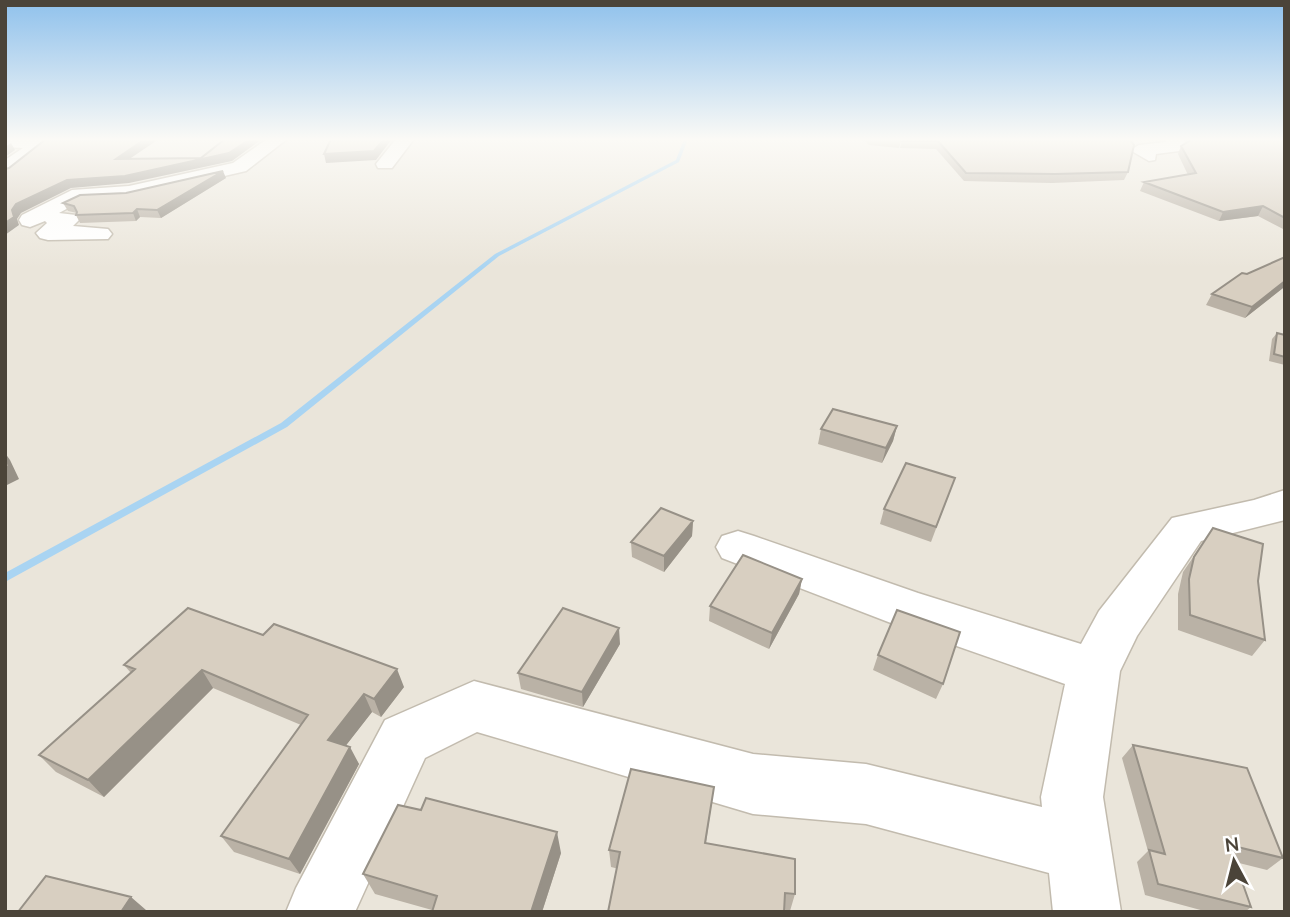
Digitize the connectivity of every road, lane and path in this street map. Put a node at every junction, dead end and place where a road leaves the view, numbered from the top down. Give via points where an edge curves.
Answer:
1 (178, 182) edge
2 (30, 220) junction
3 (5, 223) edge
4 (100, 234) dead end
5 (1285, 505) edge
6 (737, 547) dead end
7 (1094, 671) junction
8 (1078, 848) junction
9 (320, 912) edge
10 (1087, 912) edge

1 - 2 street via 79,194
2 - 3 street
2 - 4 street via 68,220 48,233
5 - 7 street via 1187,529 1117,625
6 - 7 street
7 - 8 street via 1072,797
8 - 9 street via 866,794 753,784 474,706 405,739
8 - 10 street

